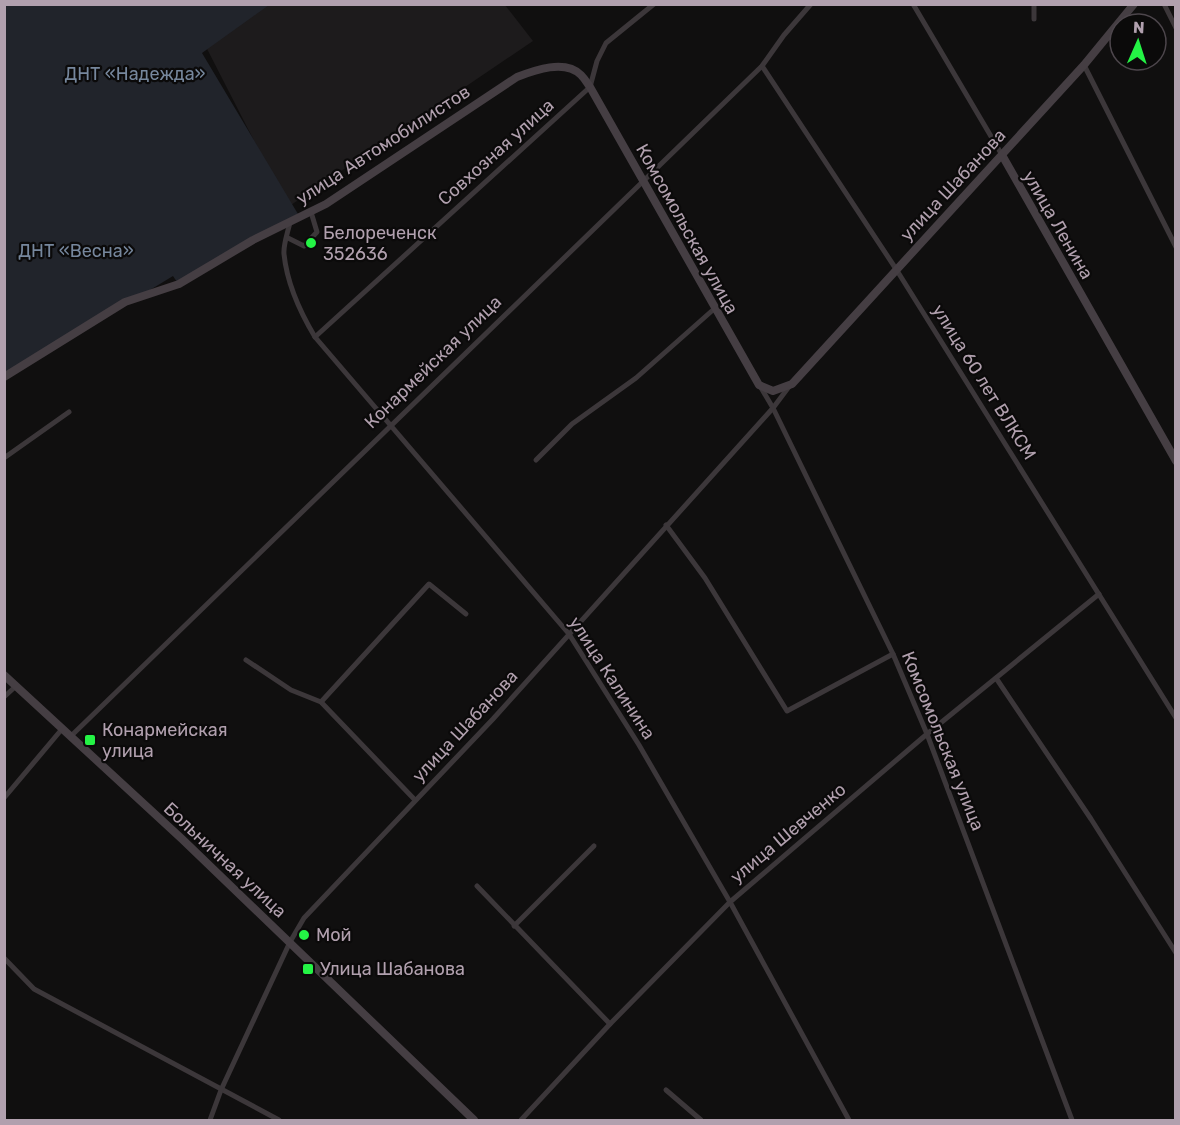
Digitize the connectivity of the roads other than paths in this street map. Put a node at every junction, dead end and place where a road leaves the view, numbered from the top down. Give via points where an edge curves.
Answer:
1 (654, 4) edge
2 (811, 4) edge
3 (913, 4) edge
4 (1034, 4) edge
5 (1134, 4) edge
6 (1164, 4) edge
7 (1034, 19) dead end
8 (1176, 28) edge
9 (1084, 65) junction
10 (762, 66) junction
11 (590, 87) junction
12 (1002, 155) junction
13 (643, 180) junction
14 (311, 212) junction
15 (290, 222) junction
16 (288, 238) junction
17 (1176, 248) edge
18 (896, 269) junction
19 (714, 309) junction
20 (315, 337) junction
21 (4, 377) edge
22 (792, 384) junction
23 (759, 385) junction
24 (773, 408) junction
25 (69, 412) dead end
26 (390, 424) junction
27 (4, 458) edge
28 (536, 460) dead end
29 (1176, 461) edge
30 (666, 525) junction
31 (1099, 594) junction
32 (466, 614) dead end
33 (569, 634) junction
34 (892, 654) junction
35 (246, 660) dead end
36 (4, 675) edge
37 (996, 678) junction
38 (16, 686) junction
39 (4, 697) edge
40 (321, 702) junction
41 (1176, 718) edge
42 (62, 729) junction
43 (927, 734) junction
44 (70, 736) junction
45 (4, 798) edge
46 (415, 800) junction
47 (594, 846) dead end
48 (477, 886) dead end
49 (730, 902) junction
50 (514, 926) junction
51 (290, 942) junction
52 (1176, 953) edge
53 (4, 958) edge
54 (610, 1024) junction
55 (221, 1090) junction
56 (666, 1090) dead end
57 (210, 1120) edge
58 (279, 1120) edge
59 (474, 1120) edge
60 (521, 1120) edge
61 (701, 1120) edge
62 (846, 1120) edge
63 (1072, 1120) edge

1 - 11 street via 606,43
2 - 10 street, Конармейская улица
3 - 12 street, улица Ленина
4 - 7 street
5 - 9 street, улица Шабанова
6 - 8 street
9 - 12 street, улица Шабанова
9 - 17 street
10 - 13 street, Конармейская улица
10 - 18 street, улица 60 лет ВЛКСМ
11 - 13 street, Комсомольская улица
11 - 14 street, улица Автомобилистов via 580,74 557,67 540,68 517,77
11 - 20 street, Совхозная улица
12 - 18 street, улица Шабанова
12 - 29 street, улица Ленина
13 - 19 street, Комсомольская улица
13 - 26 street, Конармейская улица
14 - 15 street, улица Автомобилистов
14 - 16 street via 317,231 304,246
15 - 16 street, улица Калинина
15 - 21 street, улица Автомобилистов via 179,284 125,302
16 - 20 street, улица Калинина via 283,252 294,296
18 - 22 street, улица Шабанова
18 - 31 street, улица 60 лет ВЛКСМ
19 - 23 street, Комсомольская улица
19 - 28 street via 636,378 572,424
20 - 26 street, улица Калинина
22 - 23 street, улица Шабанова via 773,391
22 - 24 street, улица Шабанова
23 - 24 street, Комсомольская улица
24 - 30 street, улица Шабанова
24 - 34 street, Комсомольская улица
25 - 27 street
26 - 33 street, улица Калинина
26 - 44 street, Конармейская улица
30 - 33 street, улица Шабанова
30 - 34 street via 705,578 787,711
31 - 37 street, улица Шевченко
31 - 41 street, улица 60 лет ВЛКСМ
32 - 40 street via 429,584
33 - 46 street, улица Шабанова
33 - 49 street, улица Калинина
34 - 43 street, Комсомольская улица
35 - 40 street via 291,690
36 - 38 street, Больничная улица
37 - 43 street, улица Шевченко
37 - 52 street
38 - 39 street
38 - 42 street, Больничная улица
40 - 46 street
42 - 44 street, Больничная улица
42 - 45 street
43 - 49 street, улица Шевченко
43 - 63 street, Комсомольская улица
44 - 51 street, Больничная улица
46 - 51 street, улица Шабанова via 304,918
47 - 50 street
48 - 50 street
49 - 54 street, улица Шевченко
49 - 62 street, улица Калинина
50 - 54 street
51 - 55 street, улица Шабанова
51 - 59 street, Больничная улица
53 - 55 street via 34,989
54 - 60 street, улица Шевченко
55 - 57 street, улица Шабанова
55 - 58 street
56 - 61 street

